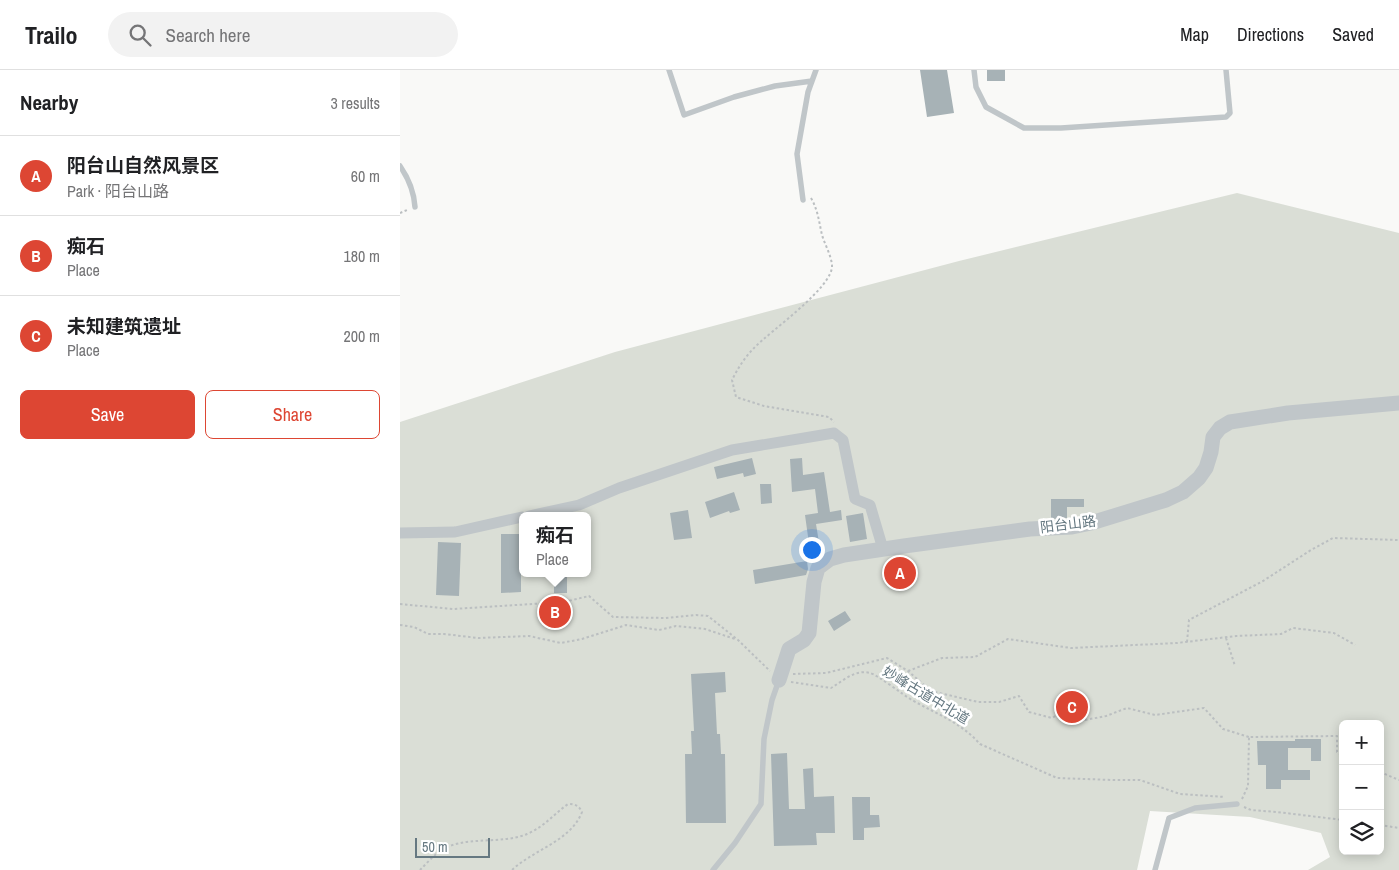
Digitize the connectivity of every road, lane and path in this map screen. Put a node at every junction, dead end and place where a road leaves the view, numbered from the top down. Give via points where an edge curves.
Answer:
1 (669, 70) edge
2 (816, 70) edge
3 (974, 70) edge
4 (1226, 70) edge
5 (812, 81) junction
6 (400, 166) edge
7 (802, 187) junction
8 (803, 200) dead end
9 (415, 207) dead end
10 (1399, 403) edge
11 (835, 422) dead end
12 (548, 512) edge
13 (519, 518) edge
14 (400, 533) edge
15 (1399, 540) edge
16 (883, 549) junction
17 (400, 604) edge
18 (400, 625) edge
19 (1226, 638) junction
20 (738, 640) junction
21 (1187, 642) junction
22 (1354, 644) dead end
23 (1235, 666) dead end
24 (908, 671) junction
25 (781, 676) junction
26 (1248, 737) junction
27 (1339, 753) edge
28 (1384, 774) edge
29 (1399, 780) edge
30 (1237, 804) junction
31 (1339, 820) edge
32 (1384, 826) edge
33 (1399, 828) edge
34 (420, 870) edge
35 (512, 870) edge
36 (713, 870) edge
37 (1156, 870) edge

1 - 5 lane via 684,115 734,96
2 - 5 lane
3 - 4 lane via 976,87 986,107 1024,128 1041,129 1226,117 1230,113
5 - 7 lane via 797,154
6 - 9 lane via 415,196
7 - 8 lane
7 - 11 path via 816,207 832,266 827,280 788,320 755,347 732,380 736,398 829,417
10 - 16 street, 阳台山路 via 1230,422 1213,437 1206,468 1183,492 1090,524
12 - 16 street via 579,505 732,450 834,433 843,440 855,499 870,505
13 - 14 street via 455,532
15 - 21 path via 1333,538 1263,581 1189,620
16 - 25 street, 阳台山路 via 830,559 818,568 809,633 789,649
17 - 20 path via 452,609 564,602 589,596 613,617 708,616
18 - 20 path via 428,634 478,638 529,636 562,643 626,625 659,630 676,626 705,629
19 - 21 path
19 - 22 path via 1281,634 1293,628 1334,633
19 - 23 path
20 - 25 path
21 - 24 path via 1071,648 1008,639 975,657 942,658
24 - 25 path via 887,658 826,673
24 - 26 path via 931,691 978,702 1000,702 1019,696 1029,712 1052,718 1072,707 1085,720 1127,708 1155,714 1204,708 1224,729
25 - 30 path, 妙峰古道中北道 via 832,688 855,673 870,673 912,700 954,721 980,744 1057,778 1140,780 1180,794 1229,797
25 - 36 lane via 764,739 761,804
26 - 27 path via 1337,736
26 - 30 path via 1248,786 1245,796
28 - 29 path
30 - 31 path, 妙峰古道中北道 via 1251,810
30 - 37 lane via 1195,808 1169,818
32 - 33 path
34 - 35 path via 447,847 526,834 543,825 568,804 579,807 582,812 579,820 562,837

